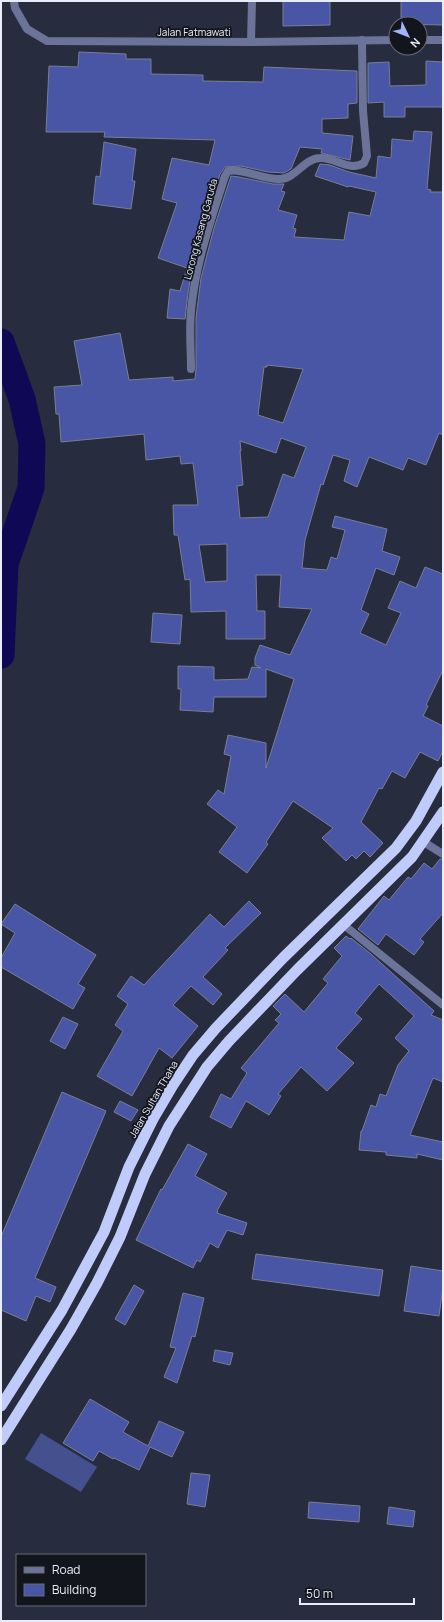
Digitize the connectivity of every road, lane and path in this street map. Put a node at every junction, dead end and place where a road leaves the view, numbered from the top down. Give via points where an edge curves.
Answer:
1 (14, 1) edge
2 (252, 1) edge
3 (362, 40) junction
4 (388, 40) edge
5 (428, 40) edge
6 (443, 40) edge
7 (251, 42) junction
8 (191, 370) dead end
9 (443, 772) edge
10 (443, 812) edge
11 (422, 841) junction
12 (443, 854) edge
13 (344, 924) junction
14 (284, 957) junction
15 (297, 970) junction
16 (443, 1005) edge
17 (81, 1274) junction
18 (97, 1283) junction
19 (1, 1406) edge
20 (1, 1440) edge

1 - 7 street, Jalan Fatmawati via 15,8 27,29 47,41
2 - 7 street
3 - 4 street, Jalan Fatmawati
3 - 7 street, Jalan Fatmawati
3 - 8 street, Lorong Kasang Garuda via 363,111 367,156 364,163 350,166 320,158 281,180 234,170 228,171 225,176 194,286 191,312
5 - 6 street
9 - 14 highway, Jalan Sultan Thaha via 416,821 396,848
10 - 11 highway
11 - 12 street
11 - 13 highway via 412,857
13 - 15 highway
13 - 16 street
14 - 15 highway
14 - 17 highway, Jalan Sultan Thaha via 216,1028 193,1055 173,1085 129,1167 104,1232
15 - 18 highway via 229,1041 187,1096 145,1174 120,1237
17 - 18 highway
17 - 19 highway, Jalan Sultan Thaha via 51,1328
18 - 20 highway

